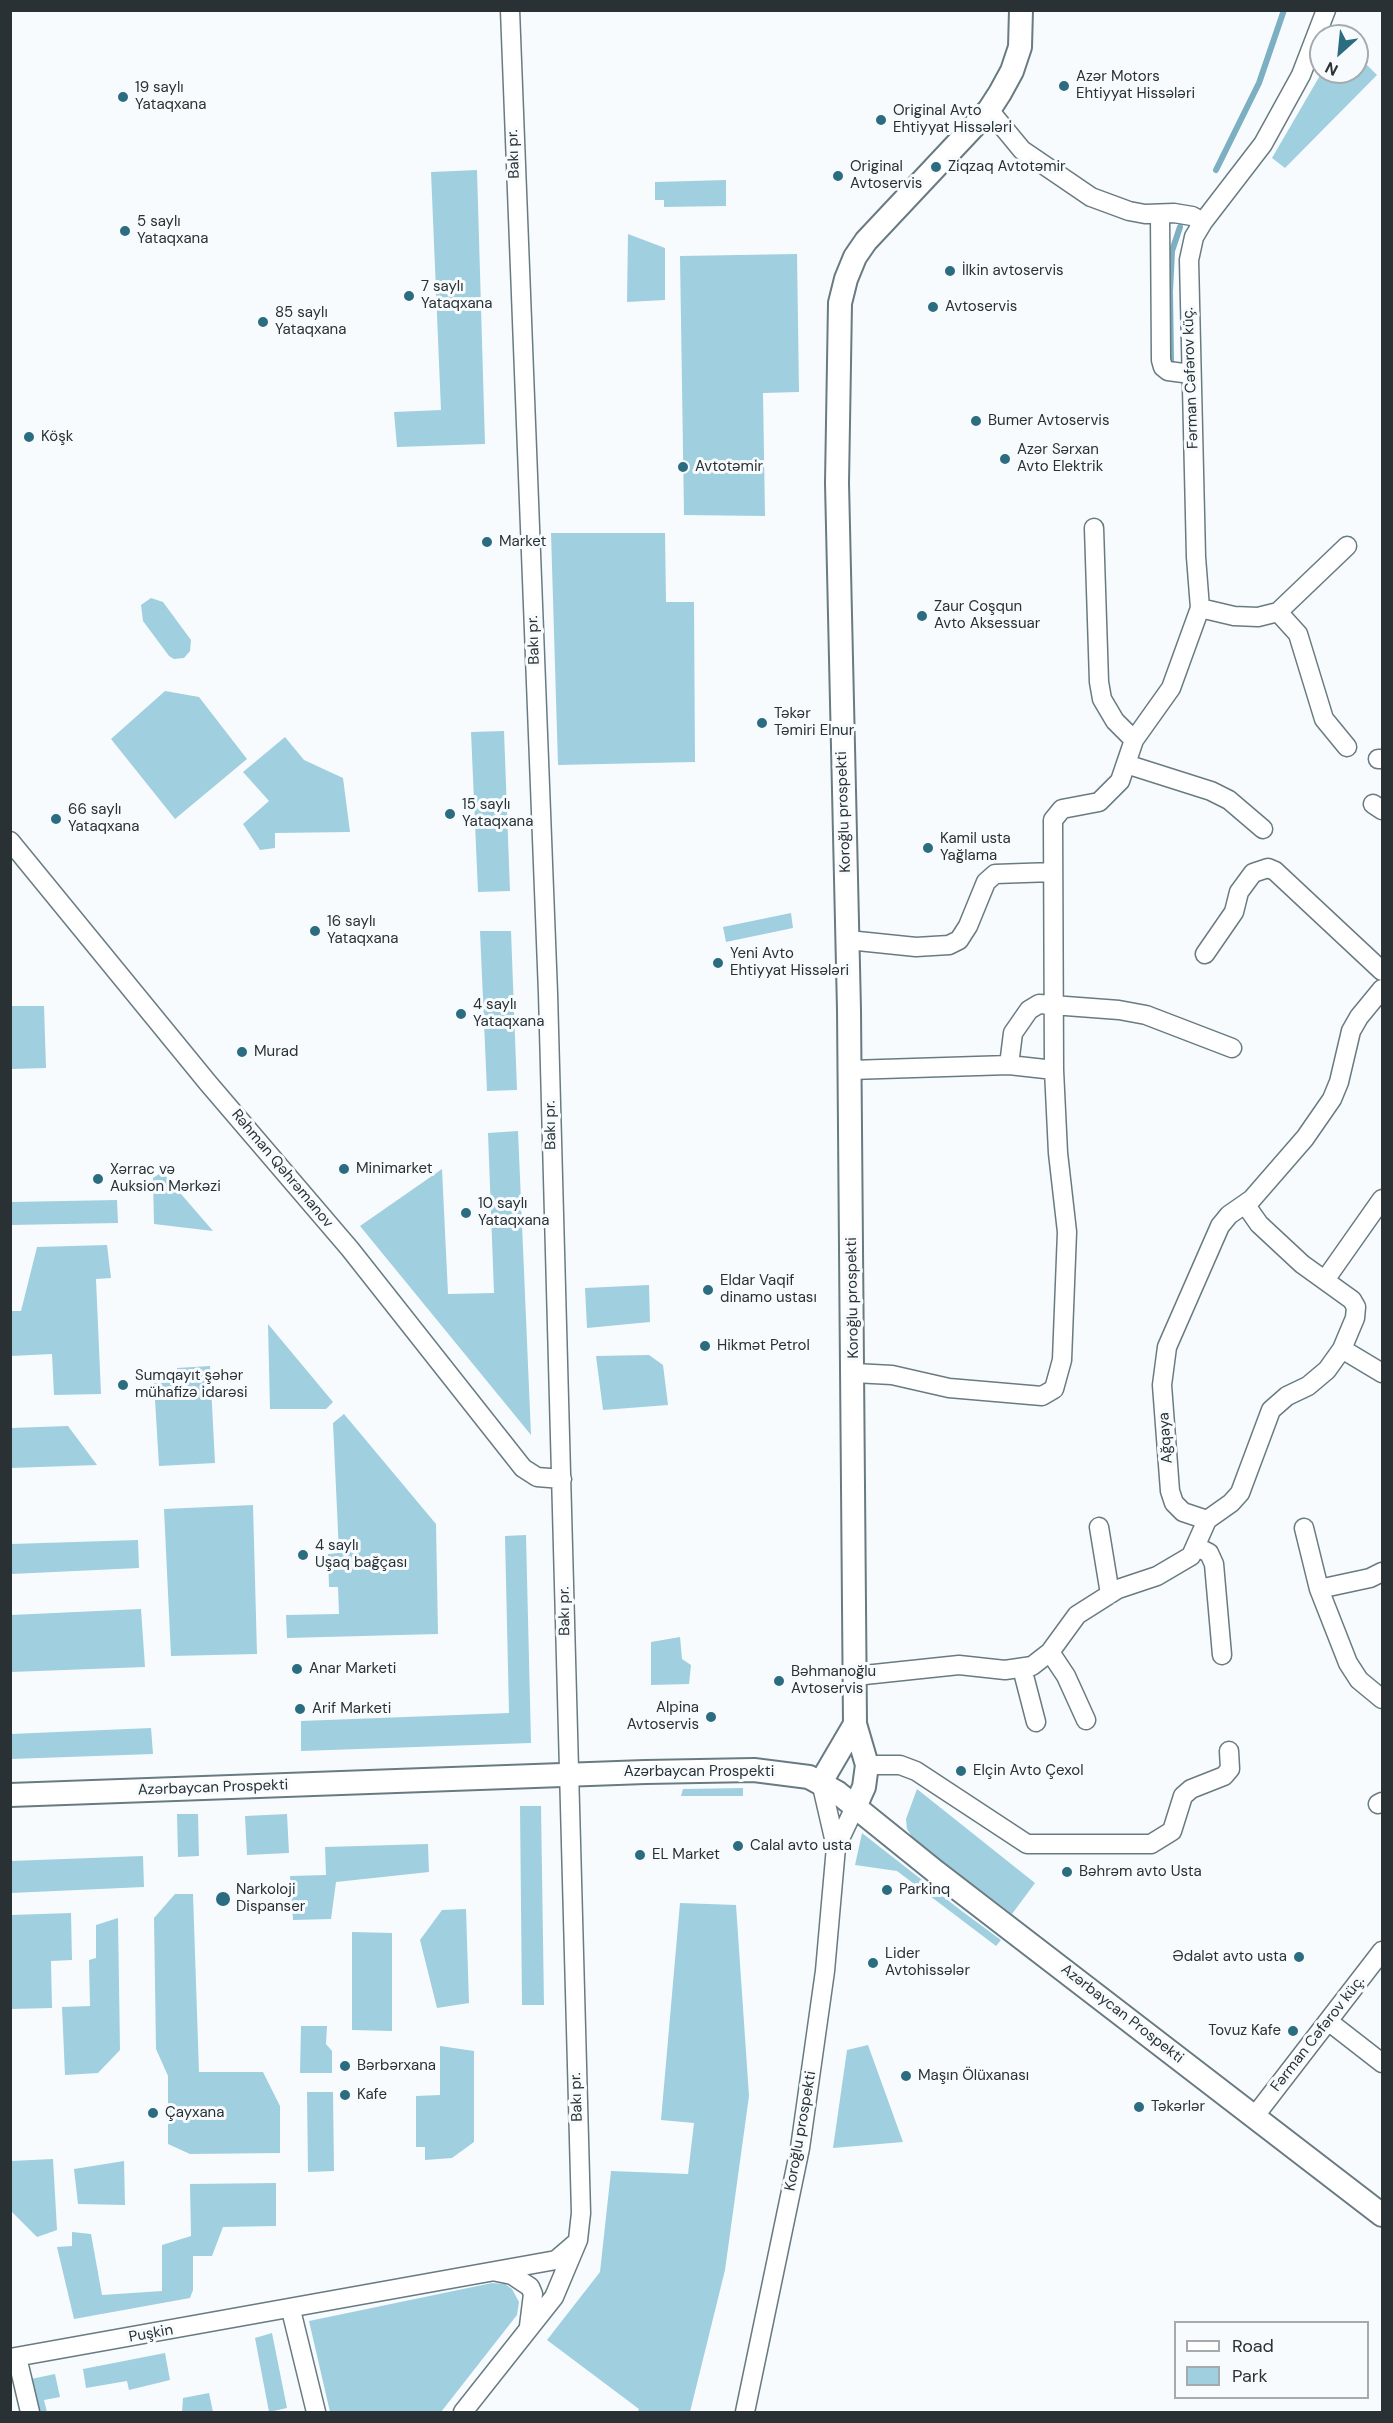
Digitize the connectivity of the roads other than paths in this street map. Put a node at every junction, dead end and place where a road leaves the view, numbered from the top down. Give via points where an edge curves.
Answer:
1 (496, 10) edge
2 (510, 10) edge
3 (1021, 10) edge
4 (1326, 10) edge
5 (511, 42) junction
6 (989, 110) junction
7 (1160, 214) junction
8 (1203, 222) junction
9 (1191, 374) junction
10 (1094, 528) dead end
11 (1347, 546) dead end
12 (1200, 608) junction
13 (1278, 612) junction
14 (1134, 740) junction
15 (1347, 747) dead end
16 (1126, 764) junction
17 (1263, 830) dead end
18 (10, 841) edge
19 (1053, 872) junction
20 (848, 940) junction
21 (1205, 954) dead end
22 (1383, 971) edge
23 (1383, 989) edge
24 (1055, 1004) junction
25 (1232, 1048) dead end
26 (1009, 1065) junction
27 (850, 1070) junction
28 (1054, 1070) junction
29 (1383, 1199) edge
30 (1245, 1204) junction
31 (1325, 1280) junction
32 (1342, 1349) junction
33 (854, 1373) junction
34 (1383, 1373) edge
35 (562, 1479) junction
36 (1207, 1520) junction
37 (1099, 1527) dead end
38 (1304, 1528) dead end
39 (1197, 1547) junction
40 (1383, 1572) edge
41 (1319, 1589) junction
42 (1110, 1594) junction
43 (1050, 1652) junction
44 (1222, 1655) dead end
45 (1022, 1668) junction
46 (855, 1676) junction
47 (1383, 1699) edge
48 (1086, 1720) dead end
49 (1036, 1722) dead end
50 (855, 1724) junction
51 (1229, 1751) dead end
52 (867, 1765) junction
53 (568, 1775) junction
54 (821, 1782) junction
55 (10, 1795) edge
56 (855, 1807) junction
57 (836, 1847) junction
58 (1383, 1951) edge
59 (1328, 2021) junction
60 (1383, 2063) edge
61 (1254, 2117) junction
62 (1383, 2215) edge
63 (578, 2241) junction
64 (491, 2271) junction
65 (291, 2310) junction
66 (528, 2331) junction
67 (14, 2358) edge
68 (30, 2412) edge
69 (316, 2412) edge
70 (463, 2412) edge
71 (745, 2412) edge

1 - 5 street
2 - 5 street, Bakı pr.
3 - 6 street, Koroğlu prospekti via 1020,47 1012,71
4 - 8 street, Fərman Cəfərov küç. via 1301,75 1263,144
5 - 35 street, Bakı pr. via 548,993
6 - 7 street via 1022,150 1091,197 1129,211
6 - 20 street, Koroğlu prospekti via 866,241 850,268 840,303 837,483
7 - 8 street via 1192,216
7 - 9 street via 1161,360 1168,371
8 - 9 street, Fərman Cəfərov küç. via 1194,237 1189,260
9 - 12 street, Fərman Cəfərov küç.
10 - 14 street via 1102,699 1115,722
11 - 13 street
12 - 13 street via 1234,616 1258,617
12 - 14 street via 1171,688
13 - 15 street via 1299,634 1324,719
14 - 16 street
16 - 17 street via 1211,791 1229,800
16 - 19 street via 1120,781 1108,796 1056,814
18 - 35 street, Rəhman Qəhrəmanov via 350,1249 523,1468 537,1477
19 - 20 street via 995,873 986,882 968,926 959,940 950,945 916,947
19 - 24 street
20 - 27 street, Koroğlu prospekti
21 - 22 street via 1234,912 1239,892 1253,873 1268,868
23 - 30 street, Ağqaya via 1351,1031 1332,1099 1297,1150
24 - 25 street via 1146,1015
24 - 26 street via 1039,1004 1029,1010 1013,1033
24 - 28 street
26 - 27 street
26 - 28 street
27 - 33 street, Koroğlu prospekti
28 - 33 street via 1067,1232 1062,1360 1054,1389 1042,1396 949,1388 892,1375
29 - 31 street
30 - 31 street via 1259,1224
30 - 36 street, Ağqaya via 1220,1226 1163,1364 1170,1491 1183,1512
31 - 32 street via 1343,1291 1356,1307
32 - 34 street
32 - 36 street via 1327,1370 1271,1410 1240,1493
33 - 46 street, Koroğlu prospekti
35 - 53 street, Bakı pr.
36 - 39 street
37 - 42 street
38 - 41 street
39 - 42 street via 1191,1556 1157,1576
39 - 44 street via 1209,1553 1214,1564
40 - 41 street
41 - 47 street via 1348,1663 1359,1680
42 - 43 street via 1077,1615
43 - 45 street via 1032,1666
43 - 48 street
45 - 46 street via 959,1665
45 - 49 street
46 - 50 street, Koroğlu prospekti
50 - 52 street
50 - 54 street
51 - 52 street via 1230,1769 1224,1776 1183,1796 1172,1831 1151,1844 1027,1844 916,1771 900,1765
52 - 56 street via 864,1787
53 - 54 street, Azərbaycan Prospekti via 754,1770 783,1772
53 - 55 street, Azərbaycan Prospekti
53 - 63 street, Bakı pr. via 581,2213
54 - 56 street, Azərbaycan Prospekti
54 - 57 street
56 - 57 street
56 - 61 street, Azərbaycan Prospekti
57 - 71 street, Koroğlu prospekti via 810,2085
58 - 59 street, Fərman Cəfərov küç.
59 - 60 street
59 - 61 street, Fərman Cəfərov küç.
61 - 62 street, Azərbaycan Prospekti
63 - 64 street, Puşkin via 556,2260
63 - 66 street, Bakı pr. via 554,2297
64 - 65 street, Puşkin
64 - 66 street via 512,2275 530,2287 533,2305
65 - 67 street, Puşkin
65 - 69 street
66 - 70 street, Bakı pr.
67 - 68 street

